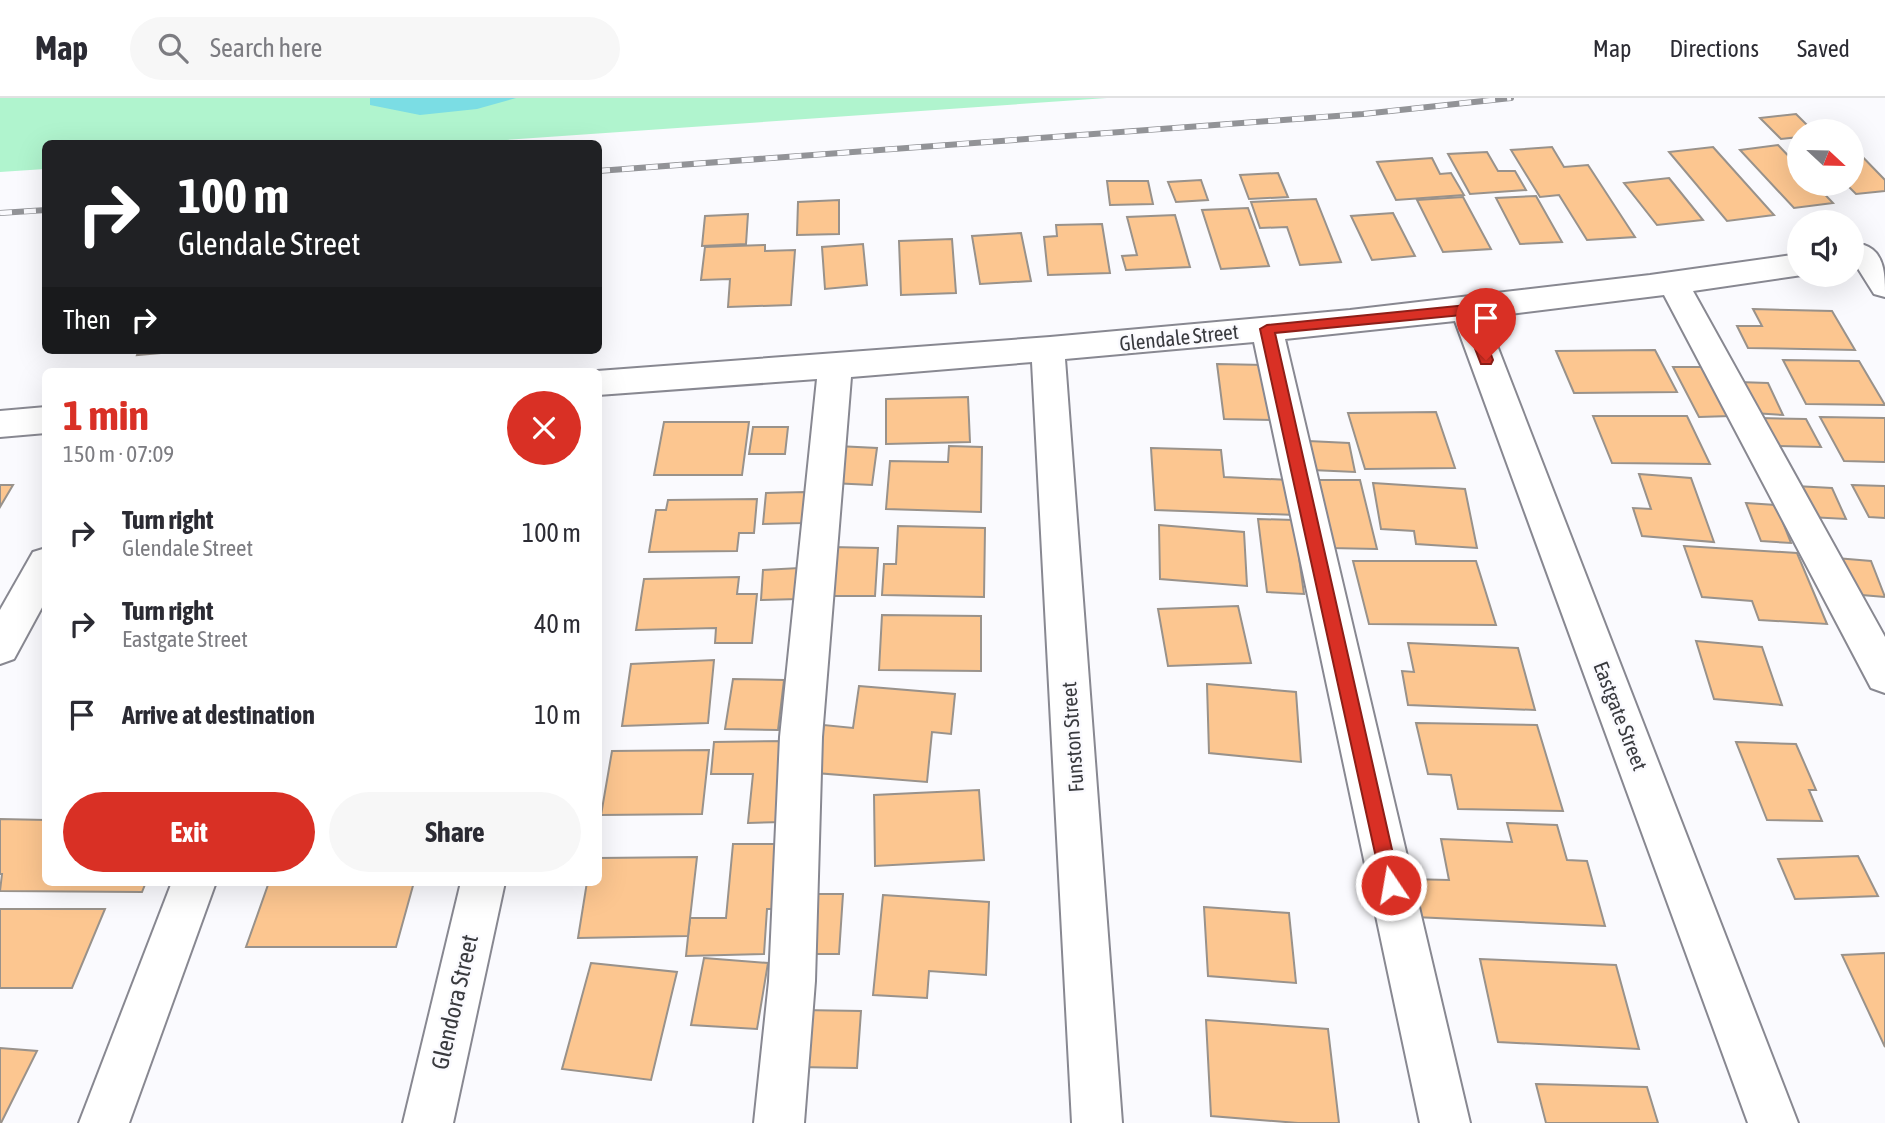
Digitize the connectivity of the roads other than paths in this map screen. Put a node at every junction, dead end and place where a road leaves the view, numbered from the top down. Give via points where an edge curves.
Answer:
1 (1867, 254) edge
2 (1787, 267) edge
3 (1674, 284) junction
4 (1885, 286) edge
5 (1467, 310) junction
6 (1267, 329) junction
7 (1048, 351) junction
8 (835, 366) junction
9 (602, 383) edge
10 (42, 420) edge
11 (0, 424) edge
12 (42, 570) edge
13 (0, 647) edge
14 (1885, 675) edge
15 (193, 886) edge
16 (482, 886) edge
17 (104, 1123) edge
18 (428, 1123) edge
19 (779, 1123) edge
20 (1097, 1123) edge
21 (1445, 1123) edge
22 (1773, 1123) edge

1 - 4 street
2 - 3 street, Glendale Street
3 - 5 street, Glendale Street
3 - 14 street
5 - 6 street, Glendale Street
5 - 22 street, Eastgate Street
6 - 7 street, Glendale Street
6 - 21 street
7 - 8 street, Glendale Street
7 - 20 street, Funston Street
8 - 9 street, Glendale Street
8 - 19 street via 801,737 792,981
10 - 11 street
12 - 13 street
15 - 17 street
16 - 18 street, Glendora Street

